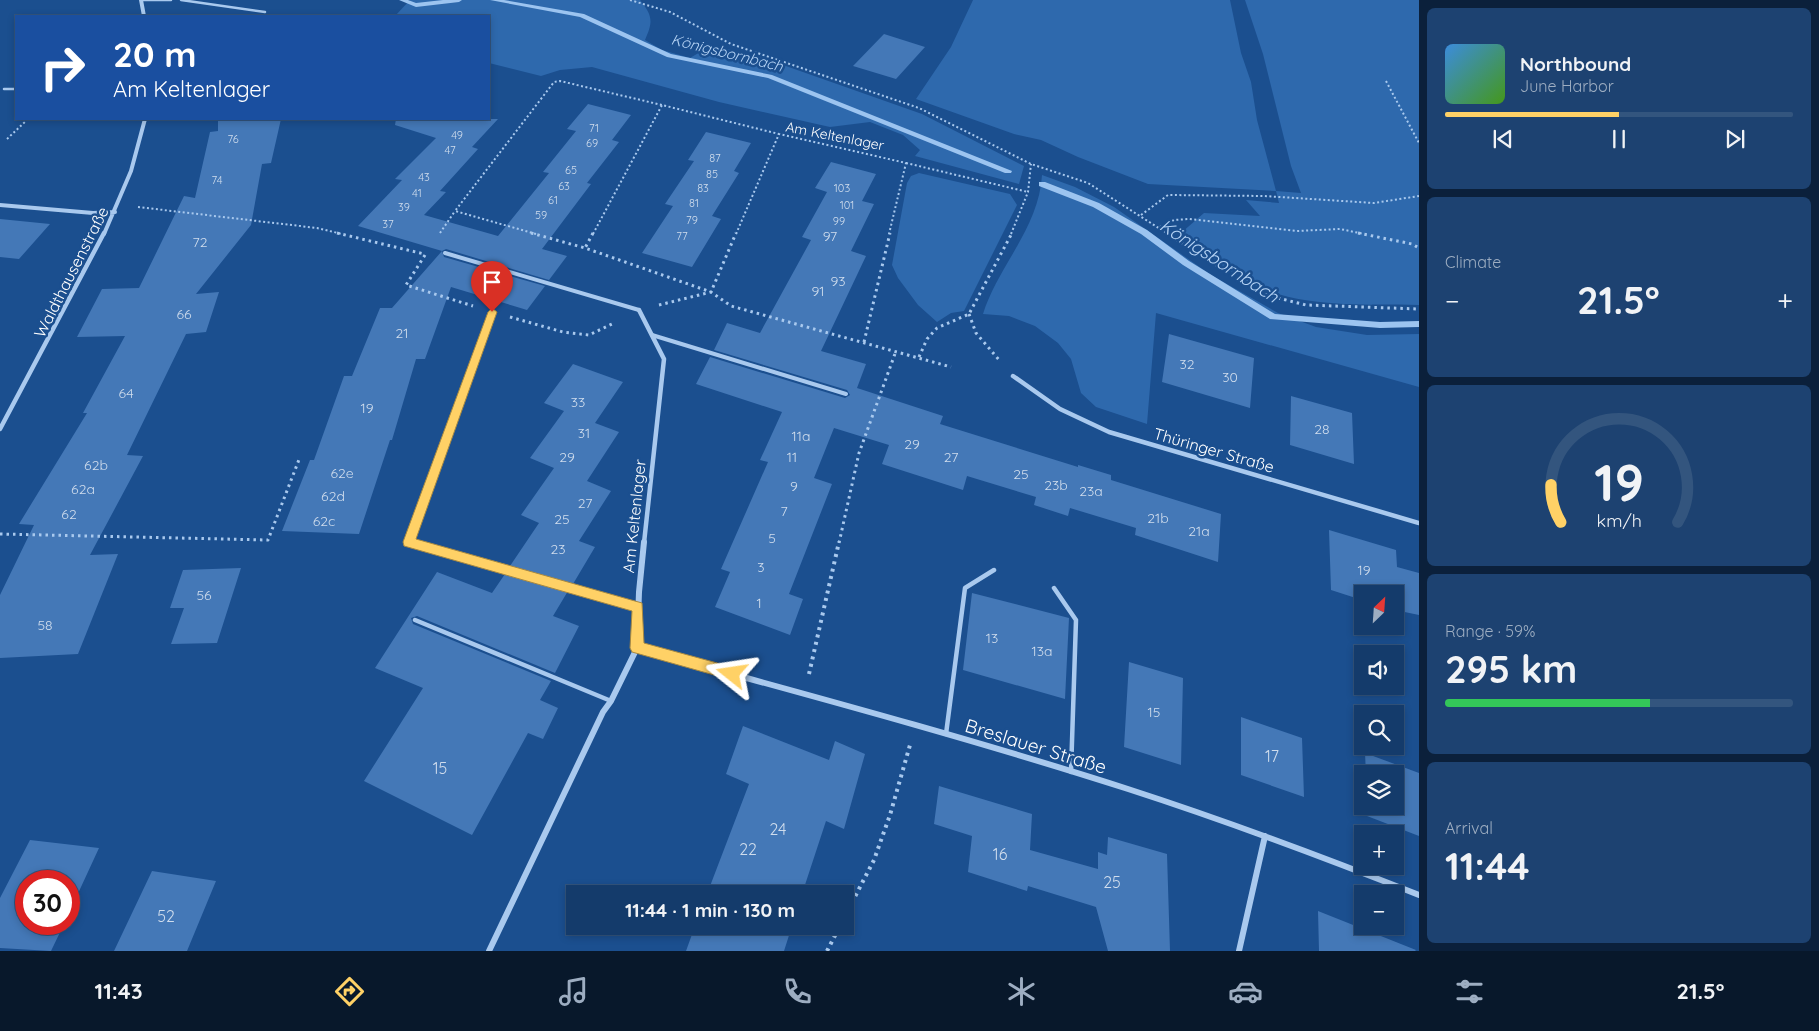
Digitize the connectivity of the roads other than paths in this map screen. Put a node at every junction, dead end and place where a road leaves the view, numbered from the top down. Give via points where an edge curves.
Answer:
1 (141, 0) edge
2 (171, 0) edge
3 (181, 0) edge
4 (264, 12) dead end
5 (144, 15) edge
6 (4, 89) dead end
7 (15, 89) edge
8 (145, 120) edge
9 (0, 205) edge
10 (116, 212) junction
11 (445, 253) road end
12 (639, 310) joint
13 (492, 312) dead end
14 (652, 335) junction
15 (1012, 376) road end
16 (846, 394) dead end
17 (0, 429) edge
18 (1419, 523) edge
19 (994, 570) dead end
20 (1054, 588) dead end
21 (638, 607) junction
22 (416, 620) dead end
23 (637, 648) junction
24 (611, 701) junction
25 (946, 734) junction
26 (1072, 772) junction
27 (1265, 836) junction
28 (1419, 895) edge
29 (489, 951) edge
30 (1239, 951) edge

1 - 2 lane
1 - 5 street
3 - 4 lane
6 - 7 lane
8 - 10 street, Waldthausenstraße via 139,149
9 - 10 street
10 - 17 street, Waldthausenstraße via 55,334
11 - 12 lane
12 - 14 street, Am Keltenlager
13 - 21 lane via 409,542
14 - 16 lane
14 - 21 street, Am Keltenlager via 664,359
15 - 18 street, Thüringer Straße via 1060,409 1109,432
19 - 25 lane via 965,588
20 - 26 lane via 1076,620
21 - 23 street, Am Keltenlager
22 - 24 lane
23 - 24 street, Am Keltenlager
23 - 25 street, Breslauer Straße
24 - 29 street, Am Keltenlager
25 - 26 street, Breslauer Straße
26 - 27 street, Breslauer Straße via 1190,808
27 - 28 street, Breslauer Straße via 1325,856
27 - 30 street

